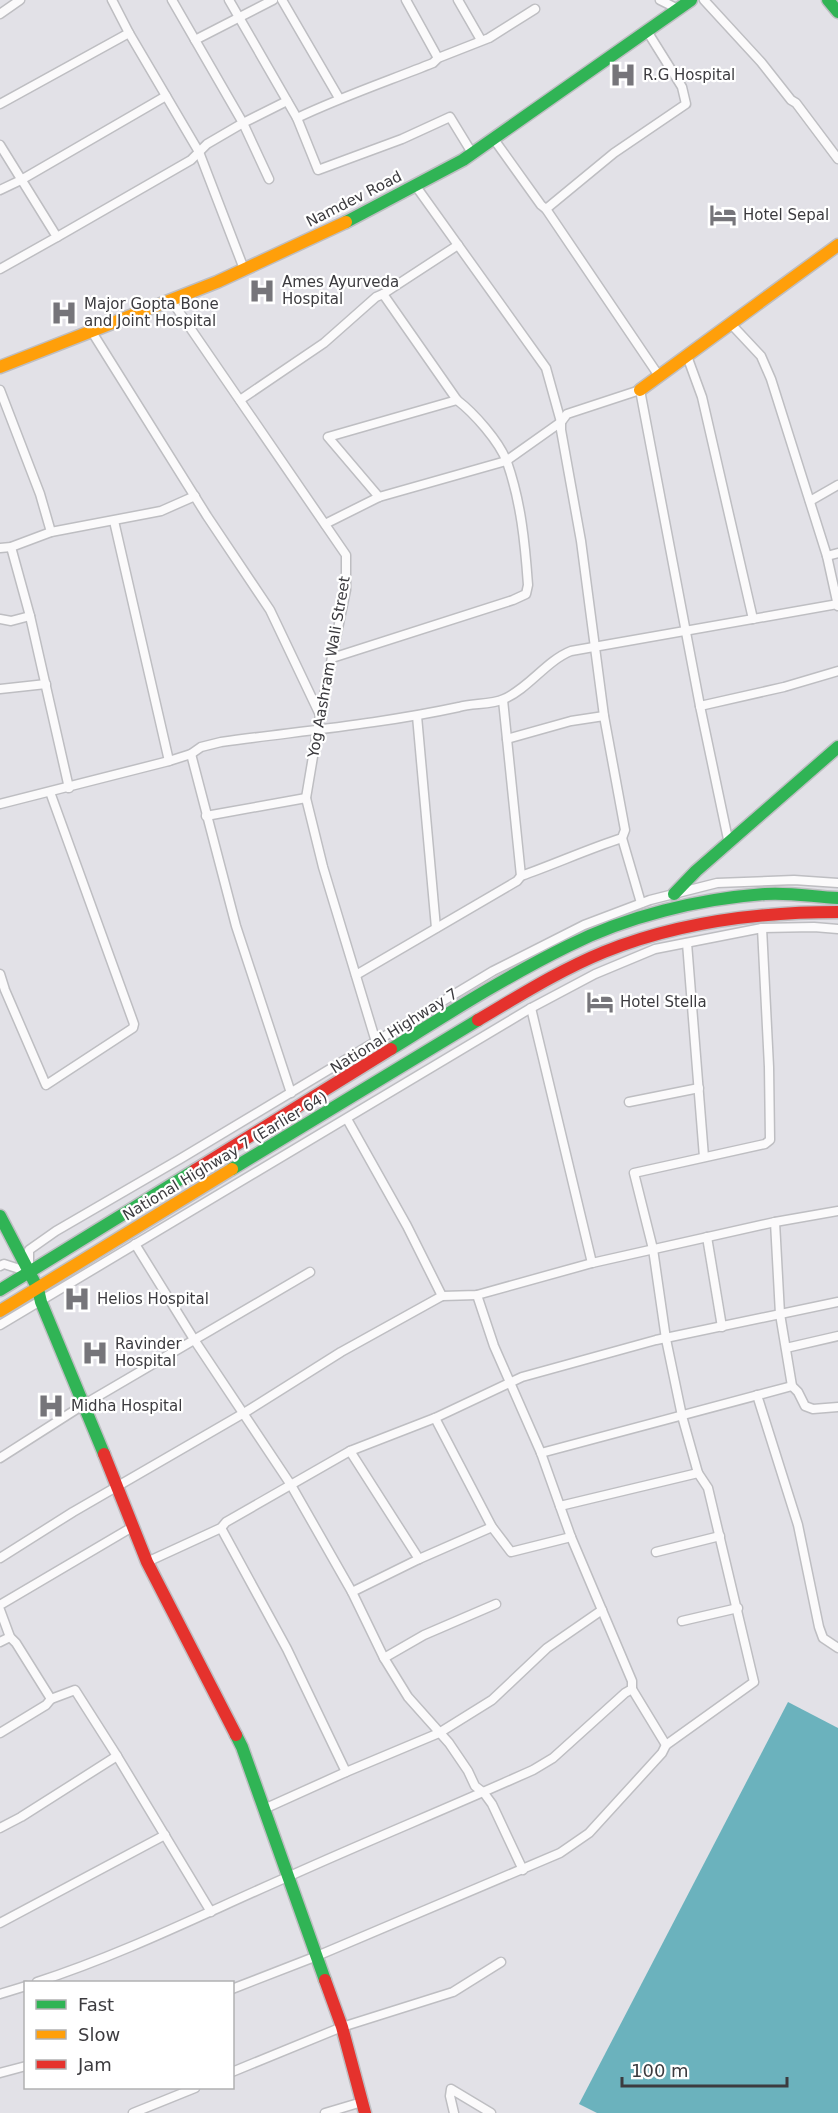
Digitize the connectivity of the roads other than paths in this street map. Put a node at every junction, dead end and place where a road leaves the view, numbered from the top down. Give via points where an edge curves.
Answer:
1 (20, 0) edge
2 (112, 0) edge
3 (172, 0) edge
4 (229, 0) edge
5 (273, 0) edge
6 (282, 0) edge
7 (406, 0) edge
8 (458, 0) edge
9 (660, 0) edge
10 (691, 0) edge
11 (704, 0) edge
12 (828, 0) edge
13 (535, 9) dead end
14 (678, 9) junction
15 (838, 12) edge
16 (0, 14) edge
17 (239, 18) junction
18 (647, 31) junction
19 (129, 33) junction
20 (195, 40) junction
21 (482, 40) junction
22 (438, 58) junction
23 (166, 96) junction
24 (339, 98) junction
25 (287, 101) junction
26 (0, 104) edge
27 (297, 118) junction
28 (243, 123) junction
29 (493, 138) junction
30 (0, 145) edge
31 (199, 152) junction
32 (472, 153) junction
33 (838, 159) edge
34 (269, 179) dead end
35 (21, 180) junction
36 (415, 185) junction
37 (0, 190) edge
38 (546, 209) junction
39 (57, 237) junction
40 (458, 245) junction
41 (838, 246) edge
42 (0, 269) edge
43 (244, 269) junction
44 (383, 294) junction
45 (171, 300) junction
46 (731, 324) junction
47 (92, 332) junction
48 (687, 356) junction
49 (0, 367) edge
50 (659, 376) junction
51 (0, 390) edge
52 (640, 390) junction
53 (240, 400) junction
54 (457, 400) junction
55 (561, 422) junction
56 (506, 461) junction
57 (838, 485) edge
58 (195, 496) junction
59 (379, 497) junction
60 (810, 501) junction
61 (114, 521) junction
62 (326, 524) junction
63 (51, 532) junction
64 (11, 547) junction
65 (0, 548) edge
66 (838, 553) edge
67 (827, 556) junction
68 (838, 605) edge
69 (30, 616) junction
70 (753, 619) junction
71 (0, 620) edge
72 (686, 631) junction
73 (595, 646) junction
74 (332, 658) junction
75 (838, 671) edge
76 (46, 684) junction
77 (0, 689) edge
78 (503, 700) junction
79 (700, 706) junction
80 (320, 715) junction
81 (417, 716) junction
82 (604, 716) junction
83 (318, 730) junction
84 (507, 739) junction
85 (838, 747) edge
86 (191, 754) junction
87 (170, 761) junction
88 (69, 788) junction
89 (50, 792) junction
90 (306, 798) junction
91 (0, 804) edge
92 (206, 816) junction
93 (622, 838) junction
94 (729, 844) junction
95 (521, 876) junction
96 (838, 883) edge
97 (674, 894) junction
98 (838, 898) edge
99 (641, 903) junction
100 (838, 912) edge
101 (436, 928) junction
102 (762, 928) junction
103 (838, 929) edge
104 (687, 943) junction
105 (0, 974) edge
106 (356, 975) junction
107 (531, 1008) junction
108 (376, 1042) junction
109 (699, 1088) junction
110 (291, 1093) junction
111 (629, 1102) dead end
112 (347, 1119) junction
113 (704, 1156) junction
114 (838, 1211) edge
115 (0, 1216) edge
116 (775, 1222) junction
117 (707, 1237) junction
118 (135, 1244) junction
119 (653, 1249) junction
120 (592, 1263) junction
121 (0, 1266) edge
122 (29, 1272) junction
123 (310, 1272) dead end
124 (38, 1289) junction
125 (0, 1290) edge
126 (477, 1295) junction
127 (442, 1296) junction
128 (41, 1302) junction
129 (838, 1302) edge
130 (0, 1311) edge
131 (780, 1314) junction
132 (0, 1325) edge
133 (722, 1327) junction
134 (838, 1336) edge
135 (666, 1339) junction
136 (195, 1341) junction
137 (786, 1348) junction
138 (511, 1382) junction
139 (792, 1386) junction
140 (757, 1395) junction
141 (83, 1405) junction
142 (838, 1407) edge
143 (244, 1413) junction
144 (682, 1416) junction
145 (435, 1418) junction
146 (350, 1451) junction
147 (541, 1453) junction
148 (0, 1458) edge
149 (698, 1473) junction
150 (291, 1485) junction
151 (118, 1488) junction
152 (560, 1506) junction
153 (134, 1526) junction
154 (492, 1527) junction
155 (222, 1528) junction
156 (720, 1536) junction
157 (572, 1537) junction
158 (656, 1552) dead end
159 (0, 1558) edge
160 (419, 1559) junction
161 (147, 1562) junction
162 (352, 1592) junction
163 (496, 1604) dead end
164 (0, 1605) edge
165 (738, 1608) junction
166 (0, 1610) edge
167 (602, 1610) junction
168 (682, 1621) dead end
169 (10, 1637) junction
170 (0, 1642) edge
171 (838, 1648) edge
172 (384, 1658) junction
173 (632, 1689) junction
174 (51, 1699) junction
175 (0, 1733) edge
176 (439, 1733) junction
177 (666, 1745) junction
178 (117, 1755) junction
179 (346, 1772) junction
180 (483, 1793) junction
181 (264, 1809) junction
182 (0, 1828) edge
183 (165, 1835) junction
184 (523, 1870) junction
185 (288, 1876) junction
186 (212, 1912) junction
187 (0, 1923) edge
188 (317, 1956) junction
189 (501, 1962) dead end
190 (43, 1981) edge
191 (24, 1987) edge
192 (234, 1988) edge
193 (0, 1994) edge
194 (342, 2027) junction
195 (24, 2067) edge
196 (234, 2071) edge
197 (0, 2073) edge
198 (193, 2089) edge
199 (363, 2107) edge
200 (134, 2113) edge
201 (325, 2113) edge
202 (334, 2113) edge
203 (454, 2113) edge
204 (491, 2113) edge

1 - 16 street
2 - 19 street
3 - 20 street
4 - 17 street
5 - 17 street
6 - 24 street
7 - 22 street
8 - 21 street
9 - 14 street
10 - 14 main road, Namdev Road
11 - 33 street via 796,103
12 - 15 main road
13 - 21 street
14 - 18 main road, Namdev Road
17 - 20 street
17 - 25 street
18 - 29 main road, Namdev Road
18 - 38 street via 682,87 686,104 614,153
19 - 23 street
19 - 26 street
20 - 28 street
21 - 22 street
22 - 24 street
23 - 31 street
23 - 35 street
24 - 27 street
25 - 27 street
25 - 28 street
27 - 32 street via 318,171 450,117
28 - 31 street
28 - 34 street
29 - 32 main road, Namdev Road
29 - 38 street
30 - 35 street
31 - 39 street via 192,160
31 - 43 street
32 - 36 main road, Namdev Road
35 - 37 street
35 - 39 street
36 - 40 street
36 - 43 main road, Namdev Road
38 - 50 street
39 - 42 street
40 - 44 street
40 - 55 street via 546,368
41 - 46 main road
43 - 45 main road, Namdev Road
44 - 53 street via 324,343
44 - 54 street
45 - 47 main road, Namdev Road
45 - 53 street, Yog Aashram Wali Street
46 - 48 main road
46 - 60 street via 765,364
47 - 49 main road, Namdev Road
47 - 58 street
48 - 50 main road
48 - 70 street via 702,397
50 - 52 main road
51 - 63 street
52 - 55 street via 567,414
52 - 72 street
53 - 62 street, Yog Aashram Wali Street
54 - 56 street via 498,446
54 - 59 street via 328,437
55 - 56 street
55 - 73 street
56 - 59 street
56 - 74 street via 523,522 526,594
57 - 60 street
58 - 61 street via 161,511
58 - 80 street via 270,610
59 - 62 street
60 - 67 street
61 - 63 street
61 - 87 street
62 - 74 street, Yog Aashram Wali Street via 346,555 346,591
63 - 64 street
64 - 65 street
64 - 69 street
66 - 67 street
67 - 68 street
68 - 70 street
69 - 71 street
69 - 76 street
70 - 72 street
72 - 73 street
72 - 79 street
73 - 78 street via 565,653
73 - 82 street
74 - 80 street, Yog Aashram Wali Street
75 - 79 street
76 - 77 street
76 - 88 street
78 - 81 street
78 - 84 street
79 - 94 street
80 - 83 street, Yog Aashram Wali Street
81 - 83 street
81 - 101 street
82 - 84 street
82 - 93 street via 625,830
83 - 86 street via 221,742
83 - 90 street, Yog Aashram Wali Street
84 - 95 street
85 - 94 main road
86 - 87 street
86 - 92 street
87 - 88 street
88 - 89 street
89 - 91 street
89 - 105 street via 133,1028 46,1085
90 - 92 street
90 - 106 street, Yog Aashram Wali Street
92 - 110 street via 236,926
93 - 95 street
93 - 99 street
94 - 97 main road
95 - 101 street
96 - 97 street via 794,880 717,884
97 - 99 street
98 - 122 main road, National Highway 7 via 767,894 708,902 637,918 569,945 451,1012
99 - 108 street via 584,925 514,960
100 - 124 main road, National Highway 7 (Earlier 64) via 730,918 614,948 568,969 281,1138
101 - 106 street
102 - 103 street
102 - 104 street
102 - 113 street via 770,1140
104 - 107 street via 656,949 605,970
104 - 109 street
106 - 108 street, Yog Aashram Wali Street
107 - 112 street
107 - 120 street
108 - 110 street
109 - 111 street
109 - 113 street
110 - 122 street via 47,1237 29,1250
112 - 118 street
112 - 127 street
113 - 119 street via 634,1173
114 - 116 street
115 - 122 main road
116 - 117 street
116 - 131 street
117 - 119 street
117 - 133 street
118 - 128 street
118 - 136 street
119 - 120 street
119 - 135 street
120 - 126 street
121 - 122 street
122 - 124 main road
122 - 125 main road, National Highway 7
123 - 136 street
124 - 128 main road
124 - 130 main road, National Highway 7 (Earlier 64)
126 - 127 street
126 - 138 street
127 - 143 street via 341,1352
128 - 132 street
128 - 141 main road
129 - 131 street
131 - 133 street
131 - 137 street
133 - 135 street
134 - 137 street
135 - 138 street
135 - 144 street
136 - 141 street
136 - 143 street
137 - 139 street
138 - 145 street
138 - 147 street
139 - 140 street
139 - 142 street via 805,1406
140 - 144 street
140 - 171 street via 798,1525 819,1627 823,1638
141 - 148 street
141 - 151 main road
143 - 150 street
143 - 151 street
144 - 147 street
144 - 149 street
145 - 146 street
145 - 154 street
146 - 150 street
146 - 160 street
147 - 152 street
149 - 152 street
149 - 156 street via 708,1488
150 - 155 street
150 - 162 street
151 - 153 main road
151 - 159 street
152 - 157 street
153 - 161 main road
153 - 164 street
154 - 157 street via 511,1552
154 - 160 street
155 - 161 street
155 - 179 street via 287,1649
156 - 158 street
156 - 165 street
157 - 167 street
160 - 162 street
161 - 181 main road via 242,1747
162 - 172 street
163 - 172 street via 424,1635
165 - 168 street
165 - 177 street via 754,1682
166 - 169 street
167 - 173 street
167 - 176 street via 547,1648 492,1700
169 - 170 street
169 - 174 street
172 - 176 street via 408,1697
173 - 177 street
173 - 180 street via 553,1758
174 - 175 street
174 - 178 street via 75,1690
176 - 179 street
176 - 180 street
177 - 184 street via 589,1833 560,1853
178 - 182 street
178 - 183 street
179 - 181 street
180 - 184 street
180 - 185 street
181 - 185 main road
183 - 186 street
183 - 187 street
184 - 188 street
185 - 186 street
185 - 188 main road
186 - 190 street
188 - 192 street
188 - 194 main road
189 - 194 street via 453,1992
191 - 193 street
194 - 196 street
194 - 199 main road
195 - 197 street
198 - 200 street
199 - 201 street
199 - 202 street
203 - 204 street via 451,2089

